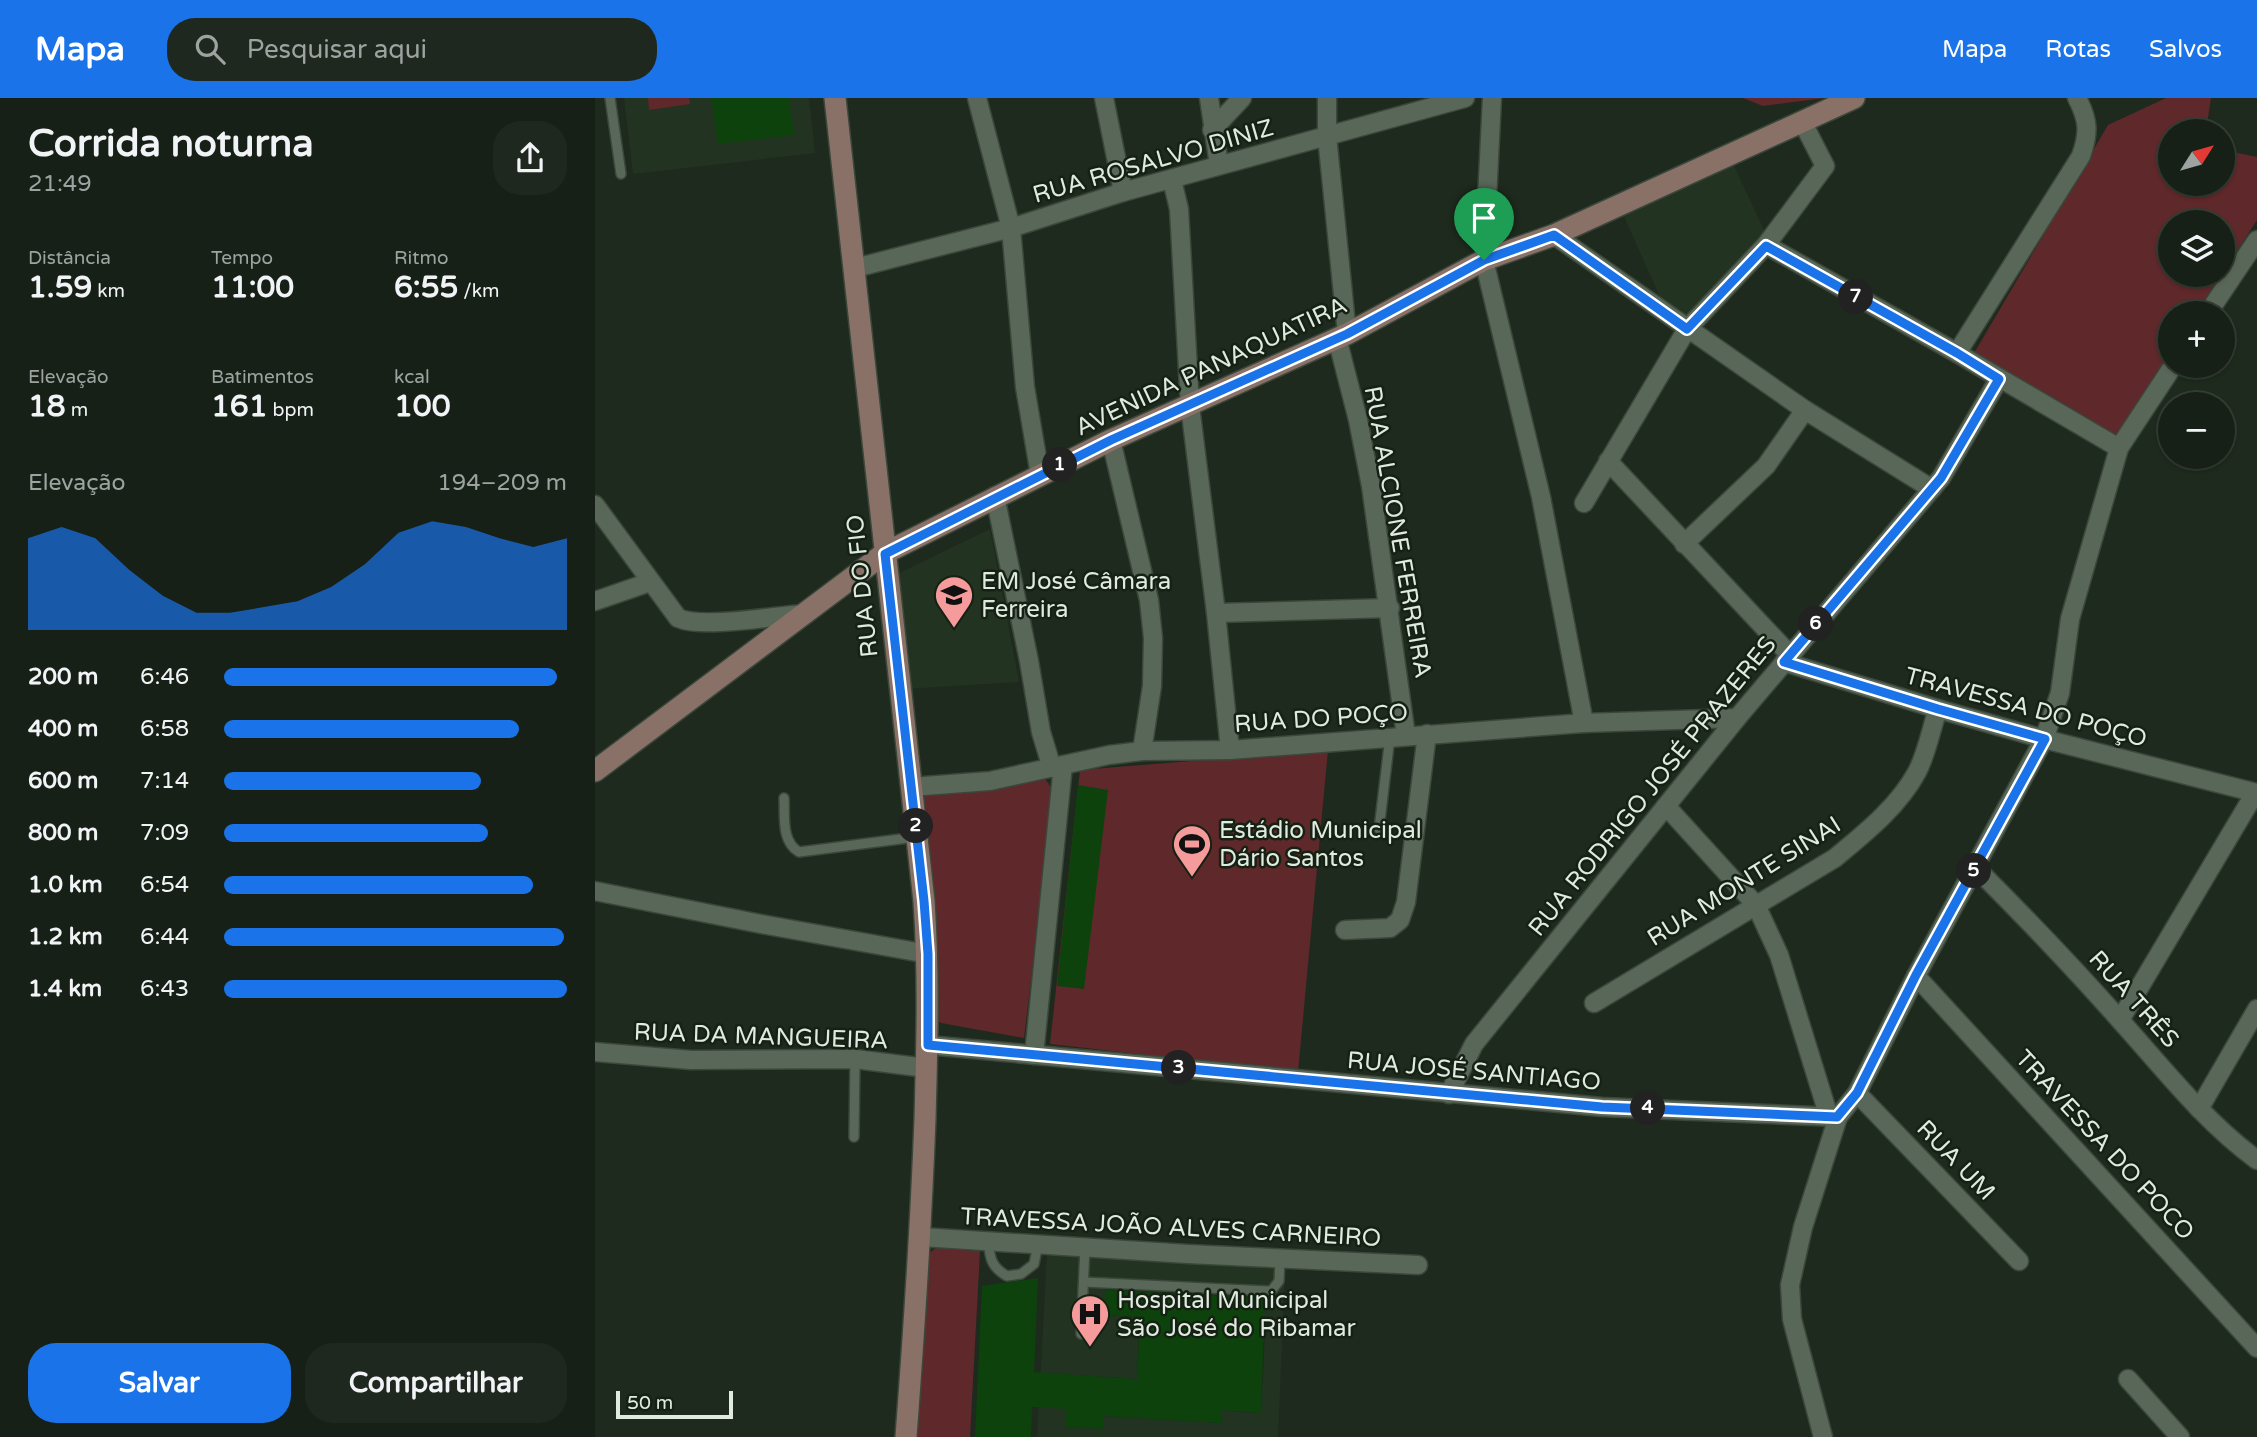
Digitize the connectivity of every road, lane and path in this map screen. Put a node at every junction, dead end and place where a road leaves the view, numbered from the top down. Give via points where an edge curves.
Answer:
1 (610, 98) edge
2 (835, 98) edge
3 (977, 98) edge
4 (1104, 98) edge
5 (1209, 98) edge
6 (1242, 98) edge
7 (1327, 98) edge
8 (1465, 98) edge
9 (1492, 98) edge
10 (1854, 98) edge
11 (2077, 98) edge
12 (1803, 123) junction
13 (1212, 130) junction
14 (1327, 136) junction
15 (1219, 165) junction
16 (621, 174) dead end
17 (1172, 180) junction
18 (1123, 192) junction
19 (1011, 228) junction
20 (1554, 235) junction
21 (2257, 240) edge
22 (1766, 246) junction
23 (1484, 260) junction
24 (855, 268) junction
25 (2216, 301) edge
26 (1687, 329) junction
27 (1342, 336) junction
28 (1957, 353) junction
29 (2165, 378) edge
30 (1999, 379) junction
31 (1190, 406) junction
32 (1805, 410) junction
33 (1111, 440) junction
34 (2119, 448) junction
35 (1608, 461) junction
36 (1040, 475) junction
37 (1932, 489) junction
38 (995, 496) junction
39 (1584, 503) dead end
40 (595, 505) edge
41 (1684, 544) junction
42 (885, 554) junction
43 (650, 582) junction
44 (595, 601) edge
45 (1390, 608) junction
46 (1216, 613) junction
47 (803, 614) junction
48 (1787, 658) junction
49 (1938, 709) junction
50 (1737, 718) junction
51 (1584, 723) junction
52 (1427, 734) junction
53 (1398, 736) junction
54 (2045, 739) junction
55 (1230, 750) junction
56 (1142, 751) junction
57 (1057, 767) junction
58 (595, 771) edge
59 (911, 787) junction
60 (2256, 793) edge
61 (784, 798) dead end
62 (1666, 806) junction
63 (1379, 828) dead end
64 (917, 837) junction
65 (1976, 868) junction
66 (595, 891) edge
67 (1756, 905) junction
68 (1345, 930) dead end
69 (928, 954) junction
70 (1916, 975) junction
71 (1594, 1003) dead end
72 (2257, 1009) edge
73 (2120, 1020) junction
74 (928, 1045) junction
75 (595, 1052) edge
76 (1034, 1055) junction
77 (855, 1059) junction
78 (926, 1069) junction
79 (1857, 1093) junction
80 (1449, 1094) junction
81 (2199, 1109) junction
82 (1833, 1117) junction
83 (854, 1137) dead end
84 (2257, 1160) edge
85 (921, 1237) junction
86 (988, 1241) junction
87 (1038, 1244) junction
88 (1085, 1247) junction
89 (1280, 1259) junction
90 (2019, 1261) dead end
91 (1418, 1265) dead end
92 (1084, 1282) junction
93 (1081, 1334) dead end
94 (2257, 1348) edge
95 (2128, 1378) dead end
96 (906, 1437) edge
97 (1823, 1437) edge
98 (2180, 1437) edge

1 - 16 lane
2 - 24 main road, RUA DO FIO
3 - 19 street
4 - 18 street
5 - 13 street
6 - 13 street
7 - 14 street, RUA ALCIONE FERREIRA
8 - 14 street, RUA ROSALVO DINIZ
9 - 23 street
10 - 12 main road, AVENIDA PANAQUATIRA
11 - 28 street via 2087,123 2081,156
12 - 20 main road, AVENIDA PANAQUATIRA
12 - 22 street via 1825,166
13 - 15 street
14 - 15 street, RUA ROSALVO DINIZ
14 - 27 street, RUA ALCIONE FERREIRA
15 - 17 street, RUA ROSALVO DINIZ
17 - 18 street, RUA ROSALVO DINIZ
17 - 31 street via 1179,209
18 - 19 street, RUA ROSALVO DINIZ
19 - 24 street, RUA ROSALVO DINIZ
19 - 36 street via 1025,387
20 - 23 main road, AVENIDA PANAQUATIRA
20 - 26 street
21 - 25 street
22 - 26 street
22 - 28 street
23 - 27 main road, AVENIDA PANAQUATIRA
23 - 51 street via 1541,497
24 - 42 main road, RUA DO FIO
26 - 32 street
26 - 35 street
27 - 31 main road, AVENIDA PANAQUATIRA
27 - 45 street, RUA ALCIONE FERREIRA
28 - 30 street
29 - 34 street
30 - 34 street
30 - 37 street, RUA RODRIGO JOSÉ PRAZERES
31 - 33 main road, AVENIDA PANAQUATIRA
31 - 46 street
32 - 37 street
32 - 41 street via 1766,466
33 - 36 main road, AVENIDA PANAQUATIRA
33 - 56 street via 1149,600 1153,638 1152,686
34 - 54 street via 2076,597 2060,693
35 - 39 street
35 - 41 street, TRAVESSA DO POÇO
36 - 38 main road, AVENIDA PANAQUATIRA
37 - 48 street, RUA RODRIGO JOSÉ PRAZERES
38 - 42 main road, AVENIDA PANAQUATIRA
38 - 57 street via 1041,732
40 - 43 street
41 - 48 street, TRAVESSA DO POÇO
42 - 47 main road, AVENIDA PANAQUATIRA
42 - 59 main road, RUA DO FIO
43 - 44 street
43 - 47 street via 671,611 688,623
45 - 46 street
45 - 53 street, RUA ALCIONE FERREIRA
46 - 55 street
47 - 58 main road, AVENIDA PANAQUATIRA
48 - 49 street, TRAVESSA DO POÇO
48 - 50 street, RUA RODRIGO JOSÉ PRAZERES
49 - 54 street, TRAVESSA DO POÇO
49 - 67 street, RUA MONTE SINAI via 1918,770 1893,806 1835,859
50 - 51 street, RUA DO POÇO
50 - 62 street, RUA RODRIGO JOSÉ PRAZERES
51 - 52 street, RUA DO POÇO
52 - 53 street, RUA DO POÇO
52 - 68 street via 1400,920 1390,928
53 - 55 street, RUA DO POÇO
53 - 63 lane
54 - 60 street, TRAVESSA DO POÇO
54 - 65 street
55 - 56 street, RUA DO POÇO
56 - 57 street, RUA DO POÇO
57 - 59 street, RUA DO POÇO via 990,781
57 - 76 street
59 - 64 main road, RUA DO FIO
60 - 73 street
61 - 64 lane via 787,838 799,852
62 - 67 street
62 - 80 street, RUA RODRIGO JOSÉ PRAZERES via 1474,1044
64 - 69 main road, RUA DO FIO
65 - 70 street
65 - 73 street, RUA TRÊS
66 - 69 street
67 - 71 street, RUA MONTE SINAI
67 - 82 street via 1779,955
69 - 74 main road, RUA DO FIO
70 - 79 street
70 - 94 street, TRAVESSA DO POCO
72 - 81 street
73 - 81 street, RUA TRÊS
74 - 76 street, RUA JOSÉ SANTIAGO
74 - 78 main road, RUA DO FIO
75 - 77 street, RUA DA MANGUEIRA via 691,1060
76 - 80 street, RUA JOSÉ SANTIAGO
77 - 78 street, RUA DA MANGUEIRA
77 - 83 lane
78 - 85 main road, RUA DO FIO
79 - 82 street
79 - 90 street, RUA UM
80 - 82 street, RUA JOSÉ SANTIAGO via 1602,1107
81 - 84 street, RUA TRÊS
82 - 97 street via 1790,1285 1792,1319
85 - 86 street, TRAVESSA JOÃO ALVES CARNEIRO
85 - 96 main road, RUA DO FIO
86 - 87 street, TRAVESSA JOÃO ALVES CARNEIRO
86 - 87 lane via 994,1267 1014,1277 1034,1264
87 - 88 street, TRAVESSA JOÃO ALVES CARNEIRO
88 - 89 street, TRAVESSA JOÃO ALVES CARNEIRO
88 - 92 lane
89 - 91 street, TRAVESSA JOÃO ALVES CARNEIRO
89 - 92 lane via 1279,1281 1268,1291
92 - 93 lane
95 - 98 street

